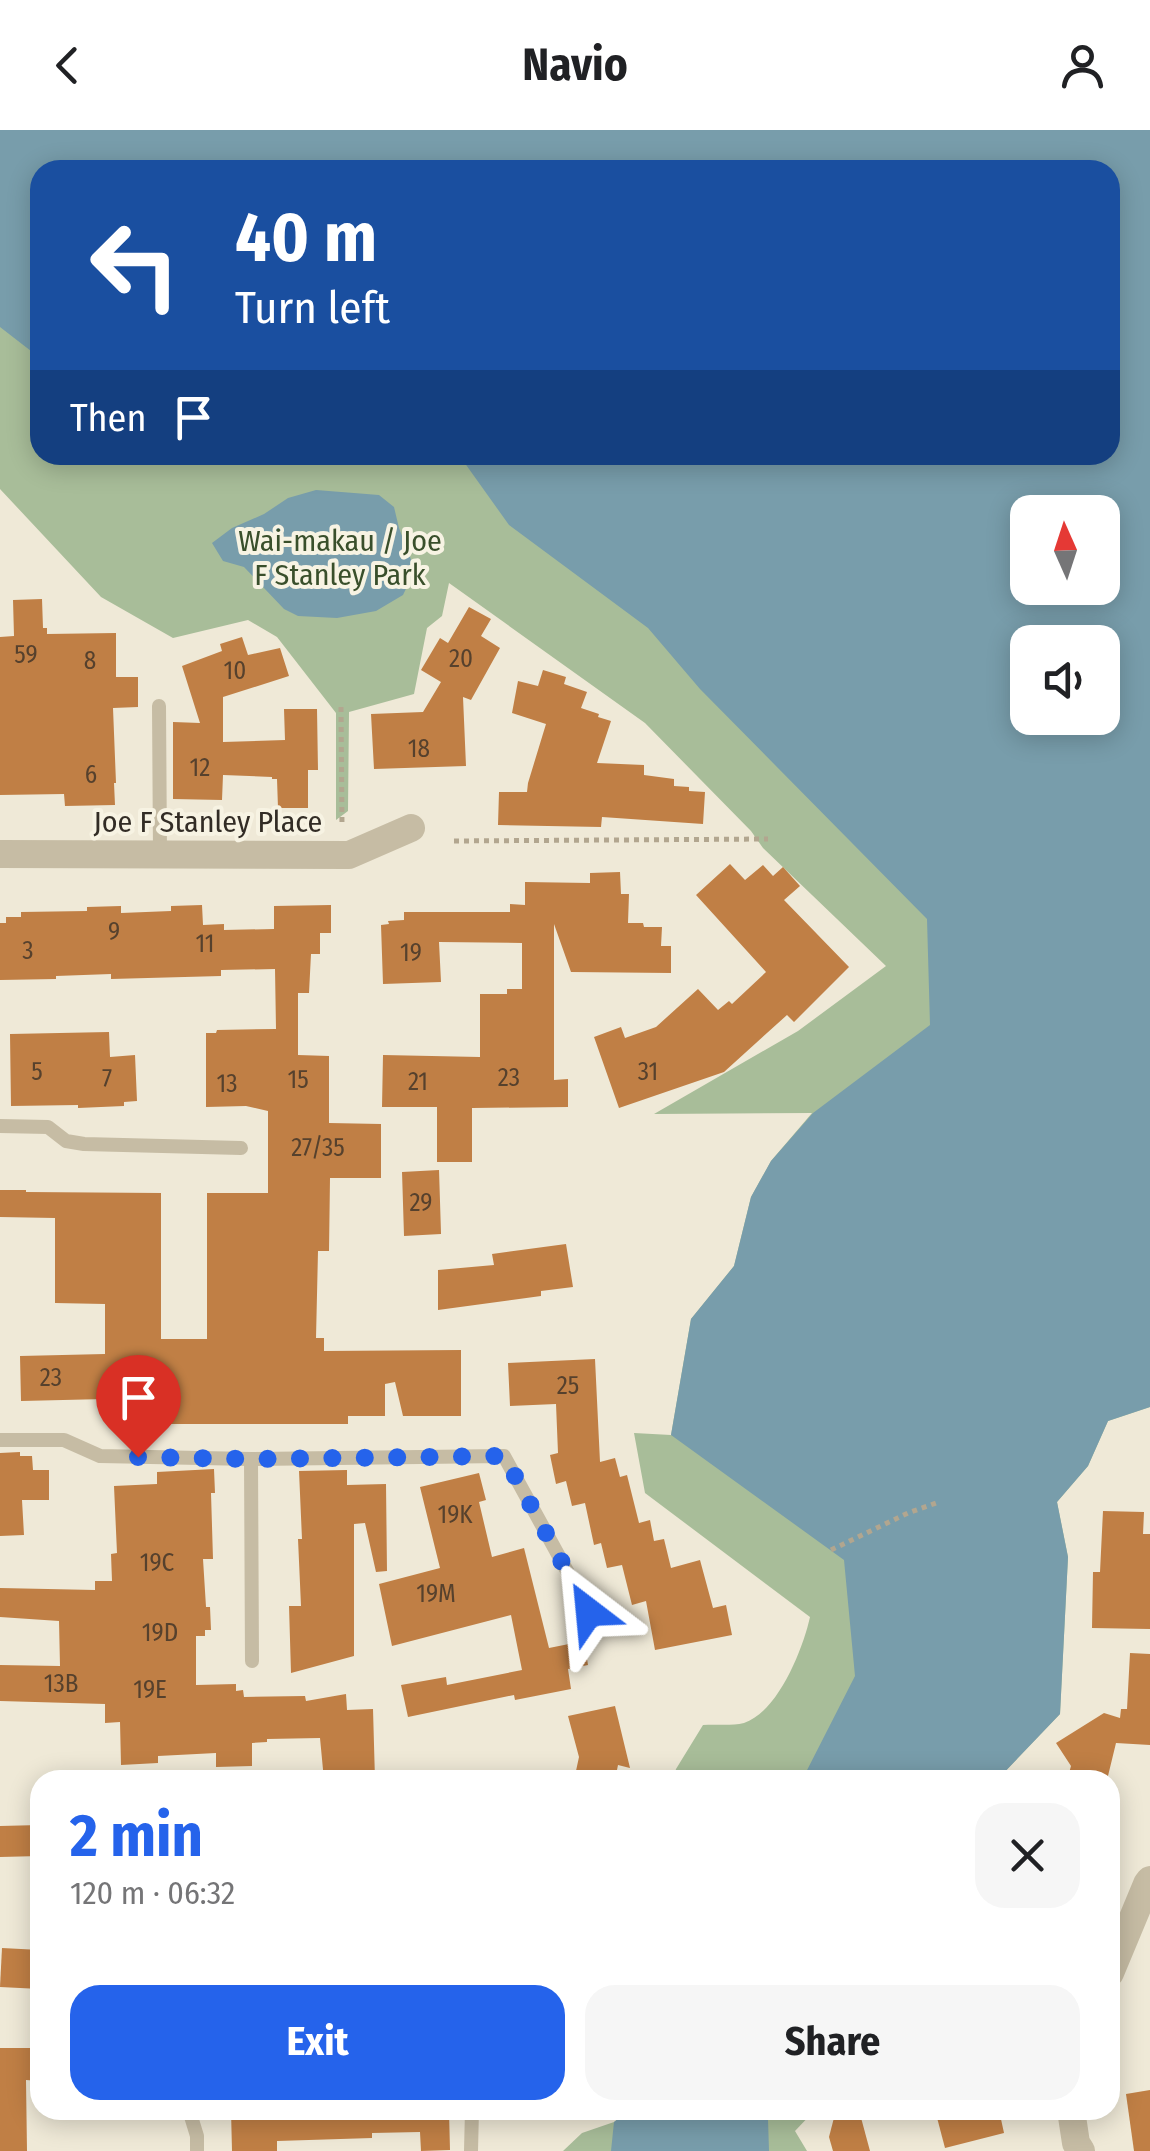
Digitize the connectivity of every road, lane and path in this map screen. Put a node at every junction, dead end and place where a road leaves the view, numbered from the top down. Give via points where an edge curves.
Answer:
1 (159, 706) dead end
2 (341, 707) dead end
3 (342, 826) dead end
4 (411, 828) dead end
5 (768, 839) dead end
6 (454, 840) dead end
7 (0, 854) edge
8 (160, 854) junction
9 (0, 1126) edge
10 (241, 1148) dead end
11 (0, 1440) edge
12 (252, 1459) junction
13 (936, 1504) dead end
14 (831, 1550) dead end
15 (589, 1612) dead end
16 (252, 1661) dead end
17 (1150, 1880) edge
18 (1120, 1950) edge
19 (192, 2120) edge
20 (472, 2120) edge
21 (1073, 2120) edge
22 (197, 2151) edge
23 (471, 2151) edge
24 (1081, 2151) edge

1 - 8 lane
2 - 3 path
4 - 8 street, Joe F Stanley Place via 349,854
5 - 6 path
7 - 8 street, Joe F Stanley Place
9 - 10 lane via 48,1127 84,1144
11 - 12 lane via 64,1440 100,1456
12 - 15 lane via 504,1456
12 - 16 lane
13 - 14 path
17 - 18 street
19 - 22 lane
20 - 23 lane
21 - 24 street

